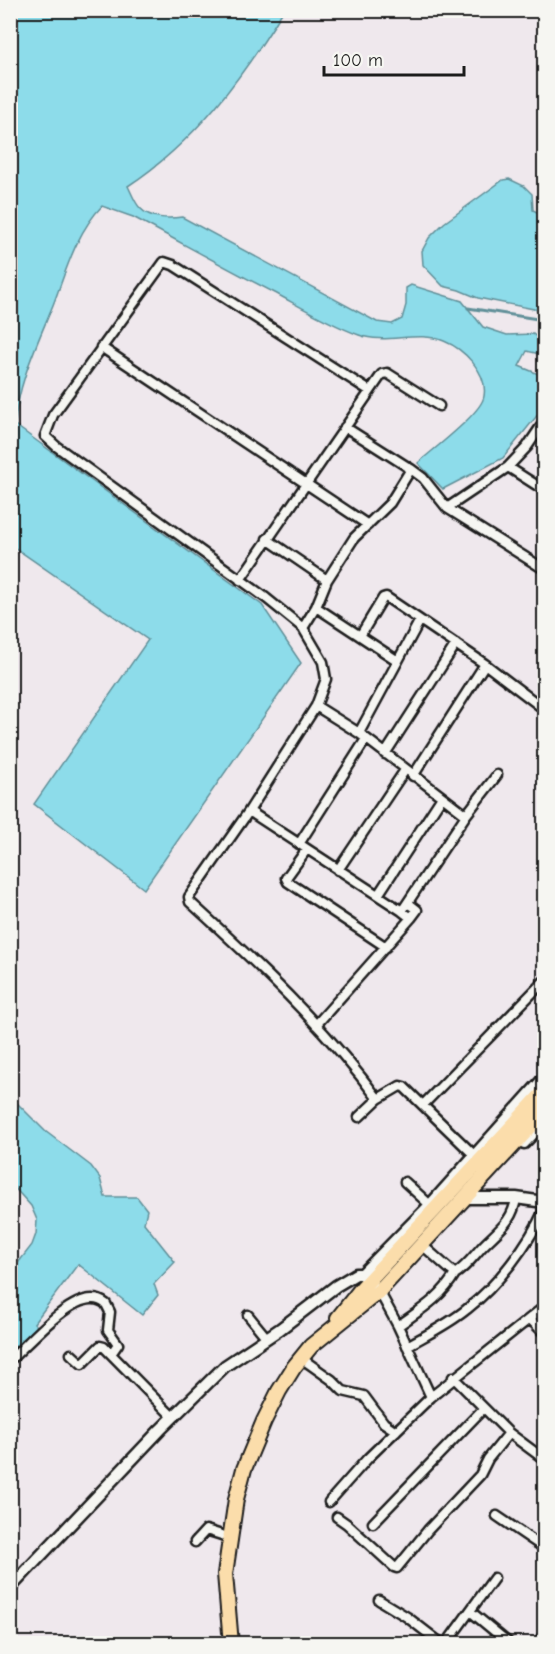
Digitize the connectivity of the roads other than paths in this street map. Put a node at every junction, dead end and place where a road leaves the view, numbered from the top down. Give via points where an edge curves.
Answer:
1 (101, 347) junction
2 (370, 391) junction
3 (439, 406) dead end
4 (544, 422) edge
5 (345, 427) junction
6 (508, 467) junction
7 (411, 469) junction
8 (306, 483) junction
9 (544, 490) edge
10 (447, 508) junction
11 (368, 525) junction
12 (267, 539) junction
13 (544, 569) edge
14 (240, 579) junction
15 (327, 580) junction
16 (316, 607) junction
17 (420, 620) junction
18 (303, 628) junction
19 (360, 636) junction
20 (456, 644) junction
21 (398, 661) junction
22 (485, 664) junction
23 (316, 706) junction
24 (544, 709) edge
25 (359, 733) junction
26 (366, 739) junction
27 (385, 754) junction
28 (405, 770) junction
29 (497, 775) dead end
30 (413, 776) junction
31 (442, 797) junction
32 (249, 811) junction
33 (466, 815) junction
34 (303, 847) junction
35 (338, 870) junction
36 (378, 895) junction
37 (408, 903) junction
38 (402, 911) junction
39 (411, 918) junction
40 (386, 947) junction
41 (544, 981) edge
42 (316, 1025) junction
43 (544, 1078) edge
44 (544, 1092) edge
45 (378, 1099) junction
46 (423, 1105) junction
47 (544, 1112) edge
48 (359, 1117) dead end
49 (544, 1122) edge
50 (474, 1155) junction
51 (405, 1182) dead end
52 (467, 1198) junction
53 (516, 1198) junction
54 (544, 1202) edge
55 (430, 1205) junction
56 (544, 1210) edge
57 (421, 1244) junction
58 (455, 1274) junction
59 (370, 1281) junction
60 (544, 1307) edge
61 (248, 1315) dead end
62 (530, 1319) junction
63 (398, 1326) junction
64 (544, 1333) edge
65 (266, 1337) junction
66 (407, 1346) junction
67 (70, 1354) dead end
68 (111, 1354) junction
69 (301, 1358) junction
70 (10, 1360) edge
71 (453, 1377) junction
72 (431, 1396) junction
73 (483, 1409) junction
74 (173, 1417) junction
75 (396, 1431) junction
76 (509, 1433) junction
77 (544, 1459) edge
78 (329, 1502) dead end
79 (497, 1516) dead end
80 (337, 1517) dead end
81 (373, 1524) dead end
82 (195, 1542) dead end
83 (230, 1544) junction
84 (544, 1548) edge
85 (494, 1578) dead end
86 (10, 1588) edge
87 (379, 1600) dead end
88 (470, 1611) junction
89 (544, 1634) edge
90 (231, 1644) edge
91 (444, 1644) edge
92 (510, 1644) edge
93 (538, 1644) edge

1 - 2 street via 159,267 169,262
1 - 8 street
1 - 14 street via 53,415 45,436
2 - 3 street via 385,373
2 - 5 street
4 - 6 street
5 - 7 street
5 - 8 street
6 - 9 street
6 - 10 street
7 - 10 street
7 - 11 street via 390,503
8 - 11 street
8 - 12 street
10 - 13 street
11 - 15 street via 354,538
12 - 14 street
12 - 15 street
14 - 18 street
15 - 16 street
16 - 18 street
16 - 19 street
17 - 19 street via 384,597
17 - 20 street
17 - 21 street
18 - 23 street via 325,671
19 - 21 street
20 - 22 street
20 - 27 street
21 - 25 street
22 - 24 street
22 - 30 street
23 - 25 street
23 - 32 street
25 - 26 street
26 - 27 street
26 - 34 street
27 - 28 street
28 - 30 street
28 - 35 street
29 - 33 street
30 - 31 street
31 - 33 street
31 - 36 street
32 - 34 street
32 - 42 street via 192,891 190,902
33 - 37 street
34 - 35 street
34 - 40 street via 286,878 288,882
35 - 36 street
36 - 38 street
37 - 38 street
37 - 39 street via 417,909
38 - 39 street
39 - 40 street
40 - 42 street
41 - 46 street
42 - 45 street
43 - 50 street
44 - 59 highway
45 - 46 street via 400,1086
45 - 48 street
46 - 50 street
47 - 52 highway
49 - 52 street
50 - 55 street
51 - 55 street
52 - 53 street
52 - 57 highway
53 - 54 street
53 - 58 street via 506,1225
55 - 59 street
56 - 66 street via 514,1258 481,1298 449,1323
57 - 58 street
57 - 59 highway
58 - 63 street via 432,1303
59 - 63 street
59 - 65 street via 356,1274
59 - 69 highway
60 - 62 street
61 - 65 street
62 - 64 street
62 - 71 street
63 - 66 street
65 - 74 street via 225,1366
66 - 72 street
67 - 68 street via 82,1364 101,1346
68 - 70 street via 118,1344 108,1330 110,1312 106,1304 92,1299 63,1311
68 - 74 street
69 - 75 street via 344,1391 364,1396 384,1423
69 - 83 highway via 279,1391 244,1469
71 - 72 street
71 - 73 street
72 - 75 street
73 - 76 street
73 - 81 street
74 - 86 street
75 - 78 street
76 - 77 street
76 - 80 street via 480,1475 397,1568
79 - 84 street
82 - 83 street via 206,1530
83 - 90 highway via 225,1574
85 - 88 street
87 - 91 street
88 - 91 street
88 - 92 street
89 - 93 street

